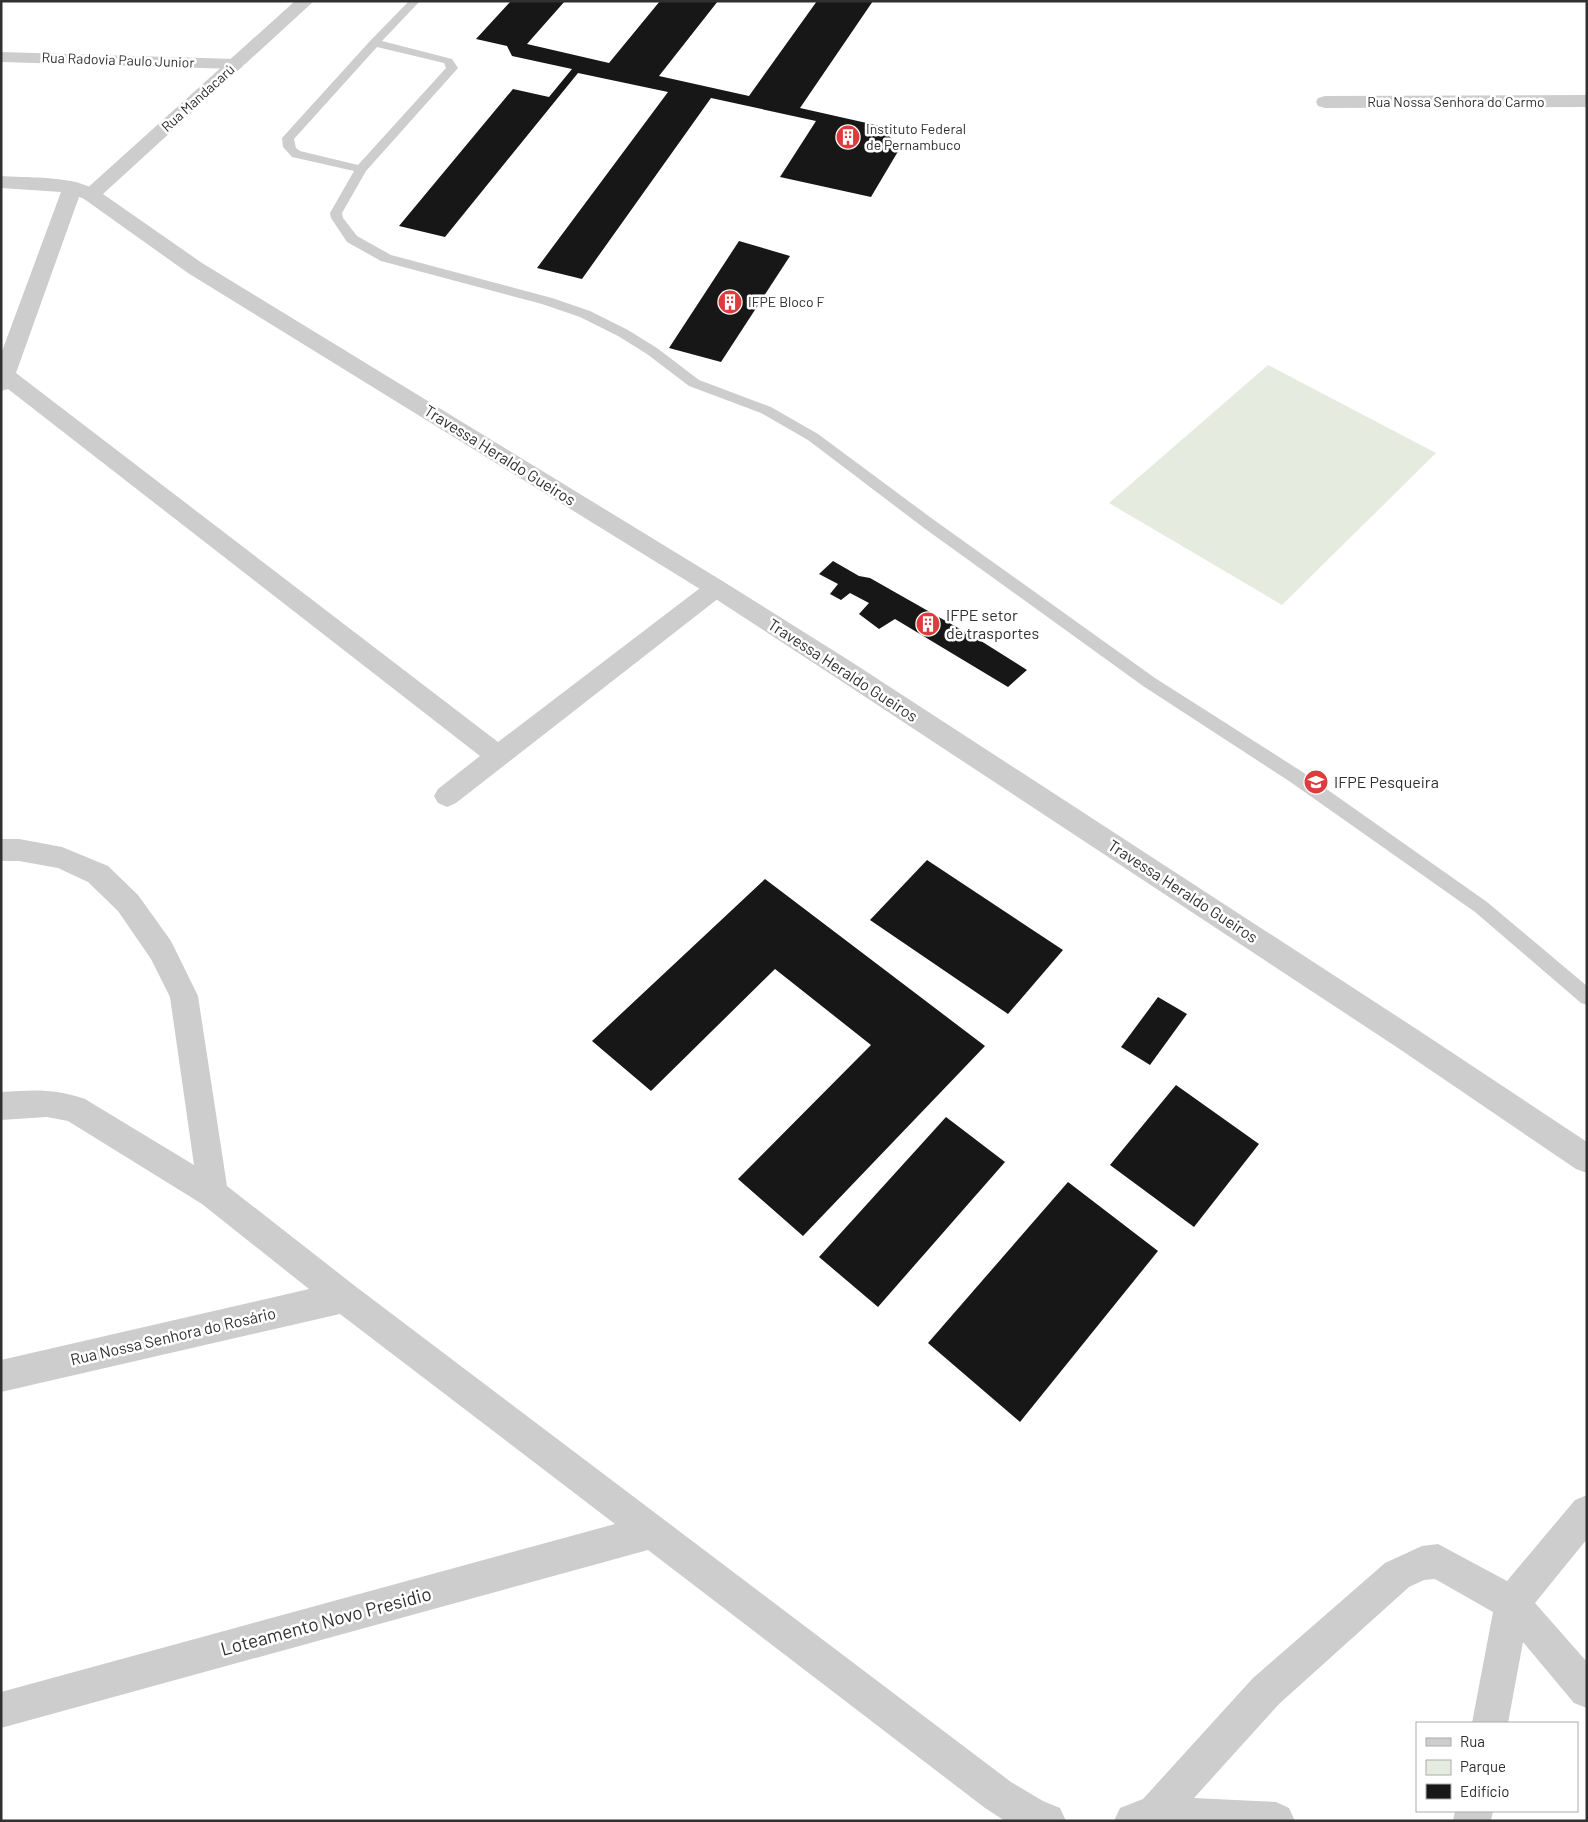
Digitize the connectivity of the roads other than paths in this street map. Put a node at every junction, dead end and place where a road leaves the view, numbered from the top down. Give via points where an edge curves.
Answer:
1 (304, 1) edge
2 (415, 1) edge
3 (374, 43) junction
4 (1, 56) edge
5 (235, 64) junction
6 (1587, 101) edge
7 (1325, 102) dead end
8 (362, 169) junction
9 (1, 182) edge
10 (82, 191) junction
11 (3, 380) edge
12 (716, 588) junction
13 (498, 756) junction
14 (447, 796) dead end
15 (1, 850) edge
16 (1587, 997) edge
17 (1, 1106) edge
18 (1587, 1159) edge
19 (213, 1194) junction
20 (344, 1297) junction
21 (1, 1376) edge
22 (1587, 1512) edge
23 (650, 1532) junction
24 (1512, 1603) junction
25 (1587, 1690) edge
26 (1, 1710) edge
27 (1490, 1722) edge
28 (1144, 1818) edge
29 (1046, 1821) edge
30 (1276, 1821) edge

1 - 5 street, Rua Mandacarú
2 - 3 lane
3 - 8 lane via 288,138 287,145 296,154
3 - 8 lane via 448,61 452,68
4 - 5 street, Rua Radovia Paulo Junior
5 - 10 street, Rua Mandacarú
6 - 7 street, Rua Nossa Senhora do Carmo
8 - 16 lane via 336,213 352,239 365,248 386,258 585,314 630,338 694,383 766,410 813,437 1149,682 1295,776 1481,907
9 - 10 street
10 - 11 street
10 - 12 street, Travessa Heraldo Gueiros via 196,268
11 - 13 street
12 - 13 street
12 - 18 street, Travessa Heraldo Gueiros
13 - 14 street
15 - 19 street via 62,858 98,874 128,903 161,950 184,996
17 - 19 street via 47,1102 74,1109
19 - 20 street
20 - 21 street, Rua Nossa Senhora do Rosário
20 - 23 street
22 - 24 street
23 - 26 street, Loteamento Novo Presidio
23 - 29 street via 998,1795 1037,1819
24 - 25 street
24 - 27 street
24 - 28 street via 1438,1561 1422,1563 1397,1574 1266,1691
28 - 30 street

